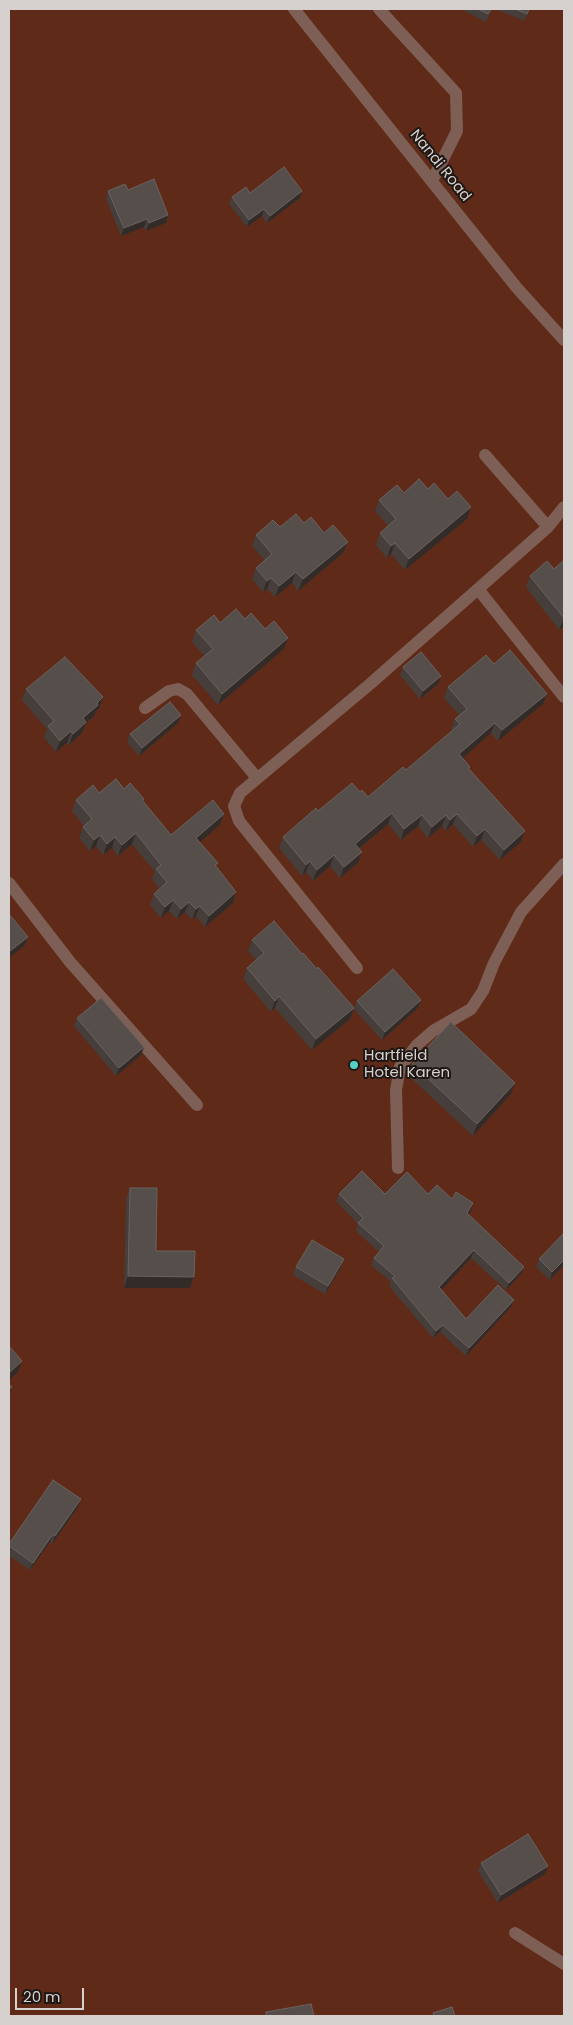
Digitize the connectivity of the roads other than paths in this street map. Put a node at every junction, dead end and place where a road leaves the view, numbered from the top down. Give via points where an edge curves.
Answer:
1 (294, 9) edge
2 (379, 9) edge
3 (432, 181) junction
4 (564, 340) edge
5 (485, 455) dead end
6 (564, 507) edge
7 (548, 527) junction
8 (478, 589) junction
9 (564, 697) edge
10 (144, 708) dead end
11 (257, 778) junction
12 (564, 864) edge
13 (9, 883) edge
14 (357, 968) dead end
15 (197, 1105) dead end
16 (398, 1168) dead end
17 (515, 1933) dead end
18 (564, 1964) edge

1 - 3 street, Nandi Road
2 - 3 street via 456,93 457,131
3 - 4 street, Nandi Road via 517,288
5 - 7 street
6 - 7 street
7 - 8 street
8 - 9 street
8 - 11 street
10 - 11 street via 169,691 178,689 187,694
11 - 14 street via 240,793 234,806 239,821
12 - 16 street via 521,912 494,963 483,992 471,1009 434,1031 400,1066 396,1090
13 - 15 street via 70,962
17 - 18 street

